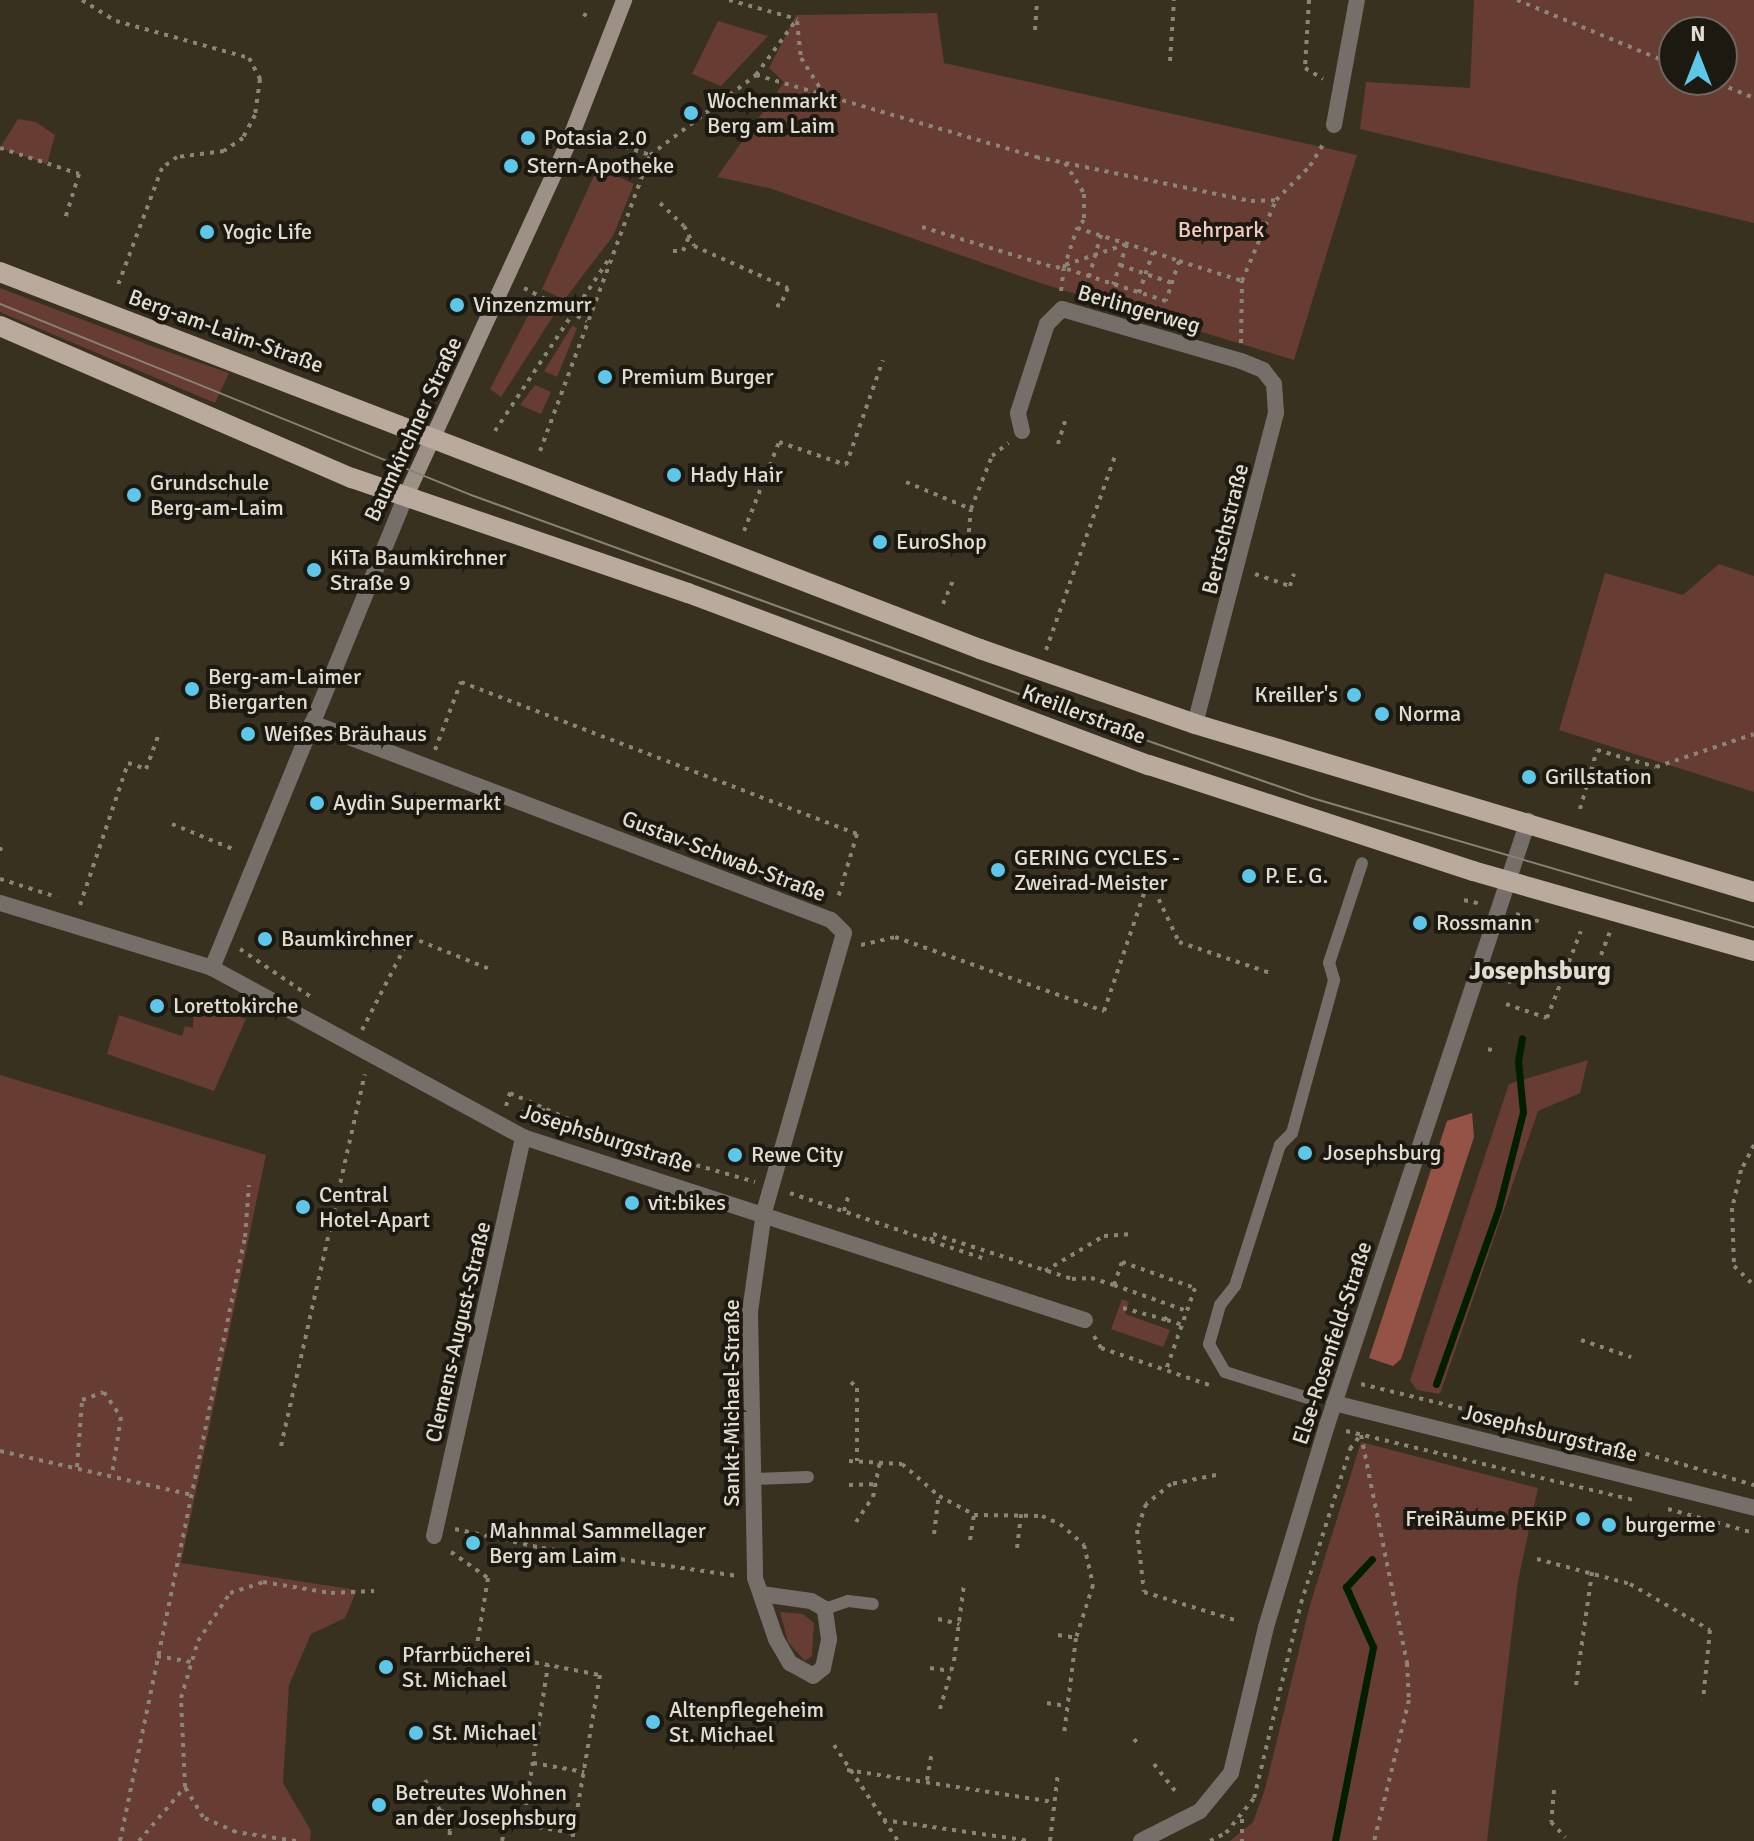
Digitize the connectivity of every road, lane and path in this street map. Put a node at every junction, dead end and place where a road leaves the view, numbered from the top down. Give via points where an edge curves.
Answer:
1 (82, 0) edge
2 (624, 0) edge
3 (729, 0) edge
4 (1037, 0) edge
5 (1174, 0) edge
6 (1309, 0) edge
7 (1357, 0) edge
8 (1517, 0) edge
9 (583, 14) dead end
10 (590, 17) dead end
11 (797, 19) junction
12 (1035, 30) dead end
13 (1658, 58) edge
14 (1170, 61) dead end
15 (756, 75) junction
16 (1340, 89) junction
17 (825, 97) junction
18 (1334, 125) joint
19 (606, 140) dead end
20 (0, 148) edge
21 (650, 155) junction
22 (1064, 162) junction
23 (1276, 200) junction
24 (660, 203) dead end
25 (65, 219) dead end
26 (922, 227) dead end
27 (1077, 228) junction
28 (1101, 235) junction
29 (689, 236) junction
30 (1127, 244) junction
31 (673, 251) dead end
32 (1153, 252) junction
33 (613, 253) junction
34 (1095, 256) junction
35 (1179, 261) junction
36 (1120, 265) junction
37 (1064, 268) junction
38 (0, 272) edge
39 (1145, 274) junction
40 (1089, 277) junction
41 (507, 280) junction
42 (1242, 281) junction
43 (1172, 283) junction
44 (1113, 285) junction
45 (117, 288) dead end
46 (1139, 293) junction
47 (1060, 295) dead end
48 (774, 304) dead end
49 (570, 312) junction
50 (587, 321) junction
51 (0, 326) edge
52 (883, 360) dead end
53 (1241, 361) junction
54 (1067, 415) dead end
55 (495, 431) dead end
56 (1022, 431) joint
57 (435, 436) junction
58 (1058, 444) dead end
59 (540, 451) dead end
60 (1115, 456) dead end
61 (906, 482) dead end
62 (405, 498) junction
63 (971, 509) junction
64 (744, 531) dead end
65 (968, 542) dead end
66 (1294, 574) dead end
67 (1260, 575) dead end
68 (955, 576) dead end
69 (943, 604) dead end
70 (1039, 670) junction
71 (312, 723) junction
72 (1195, 724) junction
73 (160, 731) dead end
74 (1754, 734) edge
75 (428, 767) junction
76 (1580, 809) dead end
77 (1528, 821) junction
78 (172, 824) dead end
79 (2, 844) dead end
80 (235, 850) dead end
81 (0, 851) edge
82 (1362, 863) dead end
83 (1509, 882) junction
84 (1754, 892) edge
85 (0, 903) edge
86 (80, 905) dead end
87 (831, 920) junction
88 (1581, 931) dead end
89 (1610, 931) dead end
90 (220, 948) junction
91 (844, 949) junction
92 (1754, 951) edge
93 (1600, 957) dead end
94 (212, 968) junction
95 (492, 970) dead end
96 (1273, 974) dead end
97 (319, 1004) dead end
98 (1506, 1004) dead end
99 (353, 1028) dead end
100 (361, 1033) junction
101 (373, 1040) dead end
102 (365, 1074) dead end
103 (549, 1109) junction
104 (523, 1137) junction
105 (1754, 1145) edge
106 (249, 1185) dead end
107 (770, 1187) junction
108 (848, 1197) dead end
109 (844, 1211) junction
110 (764, 1212) junction
111 (1132, 1234) dead end
112 (931, 1241) junction
113 (988, 1260) dead end
114 (1042, 1263) dead end
115 (1042, 1270) junction
116 (1114, 1285) junction
117 (1754, 1285) edge
118 (1123, 1308) dead end
119 (1187, 1311) junction
120 (1162, 1315) dead end
121 (1085, 1320) joint
122 (1167, 1320) junction
123 (1182, 1325) junction
124 (1581, 1340) dead end
125 (1631, 1357) dead end
126 (1166, 1370) junction
127 (851, 1382) dead end
128 (1374, 1388) dead end
129 (1227, 1390) dead end
130 (1308, 1398) dead end
131 (1334, 1403) junction
132 (1367, 1411) junction
133 (1361, 1435) junction
134 (281, 1446) dead end
135 (0, 1451) edge
136 (849, 1461) dead end
137 (857, 1461) junction
138 (880, 1462) junction
139 (77, 1467) junction
140 (112, 1475) junction
141 (1216, 1475) dead end
142 (808, 1477) dead end
143 (753, 1479) junction
144 (878, 1484) junction
145 (849, 1485) dead end
146 (1754, 1485) edge
147 (193, 1495) junction
148 (939, 1496) junction
149 (1647, 1503) dead end
150 (1662, 1507) dead end
151 (1754, 1508) edge
152 (1021, 1514) junction
153 (974, 1515) junction
154 (856, 1522) dead end
155 (436, 1530) joint
156 (1754, 1533) edge
157 (934, 1534) dead end
158 (970, 1540) dead end
159 (1017, 1548) dead end
160 (451, 1552) dead end
161 (1537, 1559) dead end
162 (1592, 1572) junction
163 (964, 1584) dead end
164 (758, 1586) junction
165 (374, 1591) dead end
166 (873, 1604) dead end
167 (825, 1609) junction
168 (938, 1619) dead end
169 (1238, 1621) dead end
170 (959, 1624) junction
171 (1058, 1635) dead end
172 (1076, 1638) junction
173 (157, 1656) junction
174 (192, 1662) junction
175 (548, 1665) junction
176 (930, 1668) dead end
177 (951, 1671) junction
178 (1576, 1685) dead end
179 (1703, 1700) dead end
180 (1047, 1703) dead end
181 (1066, 1706) junction
182 (940, 1709) dead end
183 (1064, 1734) dead end
184 (1134, 1739) dead end
185 (834, 1745) dead end
186 (1140, 1746) dead end
187 (932, 1753) dead end
188 (533, 1763) junction
189 (1154, 1764) dead end
190 (847, 1770) junction
191 (584, 1772) junction
192 (1058, 1773) dead end
193 (425, 1780) dead end
194 (927, 1780) junction
195 (185, 1787) junction
196 (1554, 1790) dead end
197 (1175, 1791) dead end
198 (1054, 1802) junction
199 (440, 1811) junction
200 (1242, 1818) junction
201 (883, 1820) junction
202 (506, 1822) junction
203 (523, 1825) junction
204 (573, 1833) junction
205 (1565, 1837) dead end
206 (120, 1841) edge
207 (139, 1841) edge
208 (296, 1841) edge
209 (449, 1841) edge
210 (502, 1841) edge
211 (572, 1841) edge
212 (898, 1841) edge
213 (1031, 1841) edge
214 (1050, 1841) edge
215 (1141, 1841) edge
216 (1210, 1841) edge
217 (1242, 1841) edge
218 (1374, 1841) edge

1 - 45 path via 116,21 249,58 260,79 255,115 243,138 224,151 177,157 162,168
2 - 41 main road, Baumkirchner Straße
3 - 11 path
4 - 12 path
5 - 14 path
6 - 16 path via 1305,68
7 - 16 street
8 - 13 path
9 - 10 path
11 - 15 path
11 - 17 path via 801,58
15 - 17 path
15 - 21 path
16 - 18 street
17 - 22 path
18 - 23 path via 1310,166
19 - 21 path
20 - 25 path via 79,174
21 - 33 path
22 - 23 path via 1251,201
22 - 27 path via 1084,194 1084,220
23 - 42 path
24 - 29 path
26 - 37 path
27 - 28 path
27 - 37 path
28 - 30 path
28 - 34 path
29 - 31 path via 683,251
29 - 48 path via 694,246 788,288 780,306
30 - 32 path
30 - 34 path
30 - 36 path
32 - 35 path
32 - 39 path
33 - 49 path
33 - 50 path
34 - 37 path
34 - 40 path
35 - 42 path
35 - 43 path
36 - 39 path
36 - 44 path
37 - 40 path
37 - 47 path
38 - 57 main road, Berg-am-Laim-Straße
39 - 43 path
39 - 46 path
40 - 44 path
41 - 49 path
41 - 57 main road, Baumkirchner Straße
42 - 53 path
43 - 46 path via 1166,301
44 - 46 path
49 - 50 path
49 - 55 path
50 - 59 path
51 - 62 main road
52 - 64 path via 846,465 779,442
53 - 56 street, Berlingerweg via 1062,309 1047,324 1018,413
53 - 72 street, Bertschstraße via 1263,370 1274,384 1276,413
54 - 58 path
56 - 63 path via 992,456
57 - 62 main road, Baumkirchner Straße
57 - 70 main road, Kreillerstraße
60 - 70 path
61 - 63 path
62 - 71 street, Baumkirchner Straße
62 - 83 main road, Kreillerstraße via 688,593 1149,765
63 - 65 path
66 - 67 path via 1290,586
68 - 69 path
70 - 72 main road, Kreillerstraße
71 - 75 street, Gustav-Schwab-Straße
71 - 90 street, Baumkirchner Straße
72 - 77 main road, Kreillerstraße
73 - 86 path via 146,769 128,763
74 - 76 path via 1656,767 1597,750
75 - 87 street, Gustav-Schwab-Straße
75 - 87 path via 461,682 857,834
77 - 83 street, Else-Rosenfeld-Straße
77 - 84 main road, Kreillerstraße
78 - 80 path
79 - 81 path
82 - 130 lane via 1329,963 1334,980 1292,1133 1280,1145 1235,1286 1220,1305 1209,1344 1225,1372
83 - 92 main road, Kreillerstraße
83 - 131 street, Else-Rosenfeld-Straße
85 - 94 street, Josephsburgstraße
87 - 91 street, Gustav-Schwab-Straße via 844,933
88 - 98 path via 1547,1018
89 - 93 path
90 - 94 street, Baumkirchner Straße
90 - 97 path via 246,949
91 - 96 path via 895,937 1104,1011 1149,879 1179,942
91 - 107 street
94 - 104 street, Josephsburgstraße
95 - 100 path via 410,937
99 - 100 path
100 - 101 path
102 - 134 path
103 - 103 path via 510,1093 503,1114 537,1112
103 - 107 path via 629,1146
104 - 110 street, Josephsburgstraße
104 - 155 street, Clemens-August-Straße
105 - 117 path via 1741,1170 1732,1208 1734,1266
106 - 147 path via 245,1237
107 - 109 path
107 - 110 street
108 - 109 path
109 - 112 path
110 - 121 street, Josephsburgstraße
110 - 143 street, Sankt-Michael-Straße via 750,1311
111 - 115 path via 1104,1236
112 - 113 path
112 - 115 path via 933,1234
114 - 115 path
115 - 116 path
116 - 119 path
116 - 119 path via 1122,1262 1195,1288
118 - 122 path
119 - 123 path
120 - 122 path
121 - 126 path via 1101,1348
122 - 123 path
123 - 126 path
124 - 125 path
126 - 129 path
127 - 137 path via 857,1388
128 - 146 path
131 - 132 street, Josephsburgstraße
131 - 215 street, Else-Rosenfeld-Straße via 1266,1627 1231,1773 1200,1811
132 - 133 path
132 - 151 street, Josephsburgstraße
133 - 149 path
133 - 200 path via 1350,1449 1301,1603 1254,1798
133 - 218 path via 1407,1663 1409,1700
135 - 139 path
136 - 137 path
137 - 138 path
138 - 144 path
138 - 148 path via 902,1464
139 - 140 path
139 - 140 path via 82,1400 104,1392 121,1417
140 - 147 path
141 - 169 path via 1171,1484 1146,1504 1137,1530 1144,1592
142 - 143 lane
143 - 164 street, Sankt-Michael-Straße
144 - 145 path
144 - 154 path
147 - 173 path
148 - 153 path
148 - 157 path
150 - 156 path
152 - 153 path
152 - 159 path
152 - 172 path via 1060,1524 1084,1545 1093,1585
153 - 158 path
155 - 164 path
160 - 175 path via 488,1578 476,1651
161 - 162 path
162 - 178 path
162 - 179 path via 1630,1584 1710,1630
163 - 170 path
164 - 167 street
164 - 167 street, Sankt-Michael-Straße via 776,1639 802,1674 813,1676 823,1668 830,1623
165 - 174 path via 331,1593 263,1582 230,1593 198,1641
166 - 167 lane via 848,1601
168 - 170 path
170 - 177 path
171 - 172 path
172 - 181 path
173 - 174 path
173 - 206 path
174 - 195 path via 181,1698
175 - 188 path
175 - 191 path via 600,1675
176 - 177 path
177 - 182 path
180 - 181 path
181 - 183 path
184 - 186 path
185 - 190 path
187 - 194 path
188 - 191 path
188 - 203 path
189 - 197 path
190 - 194 path
190 - 201 path
191 - 204 path
192 - 198 path
193 - 199 path
194 - 198 path
195 - 207 path
195 - 208 path via 203,1817 236,1832
196 - 205 path via 1551,1822
198 - 214 path
199 - 202 path
199 - 209 path
200 - 216 path
200 - 217 path
201 - 212 path
201 - 213 path
202 - 203 path
202 - 210 path
203 - 204 path
204 - 211 path

